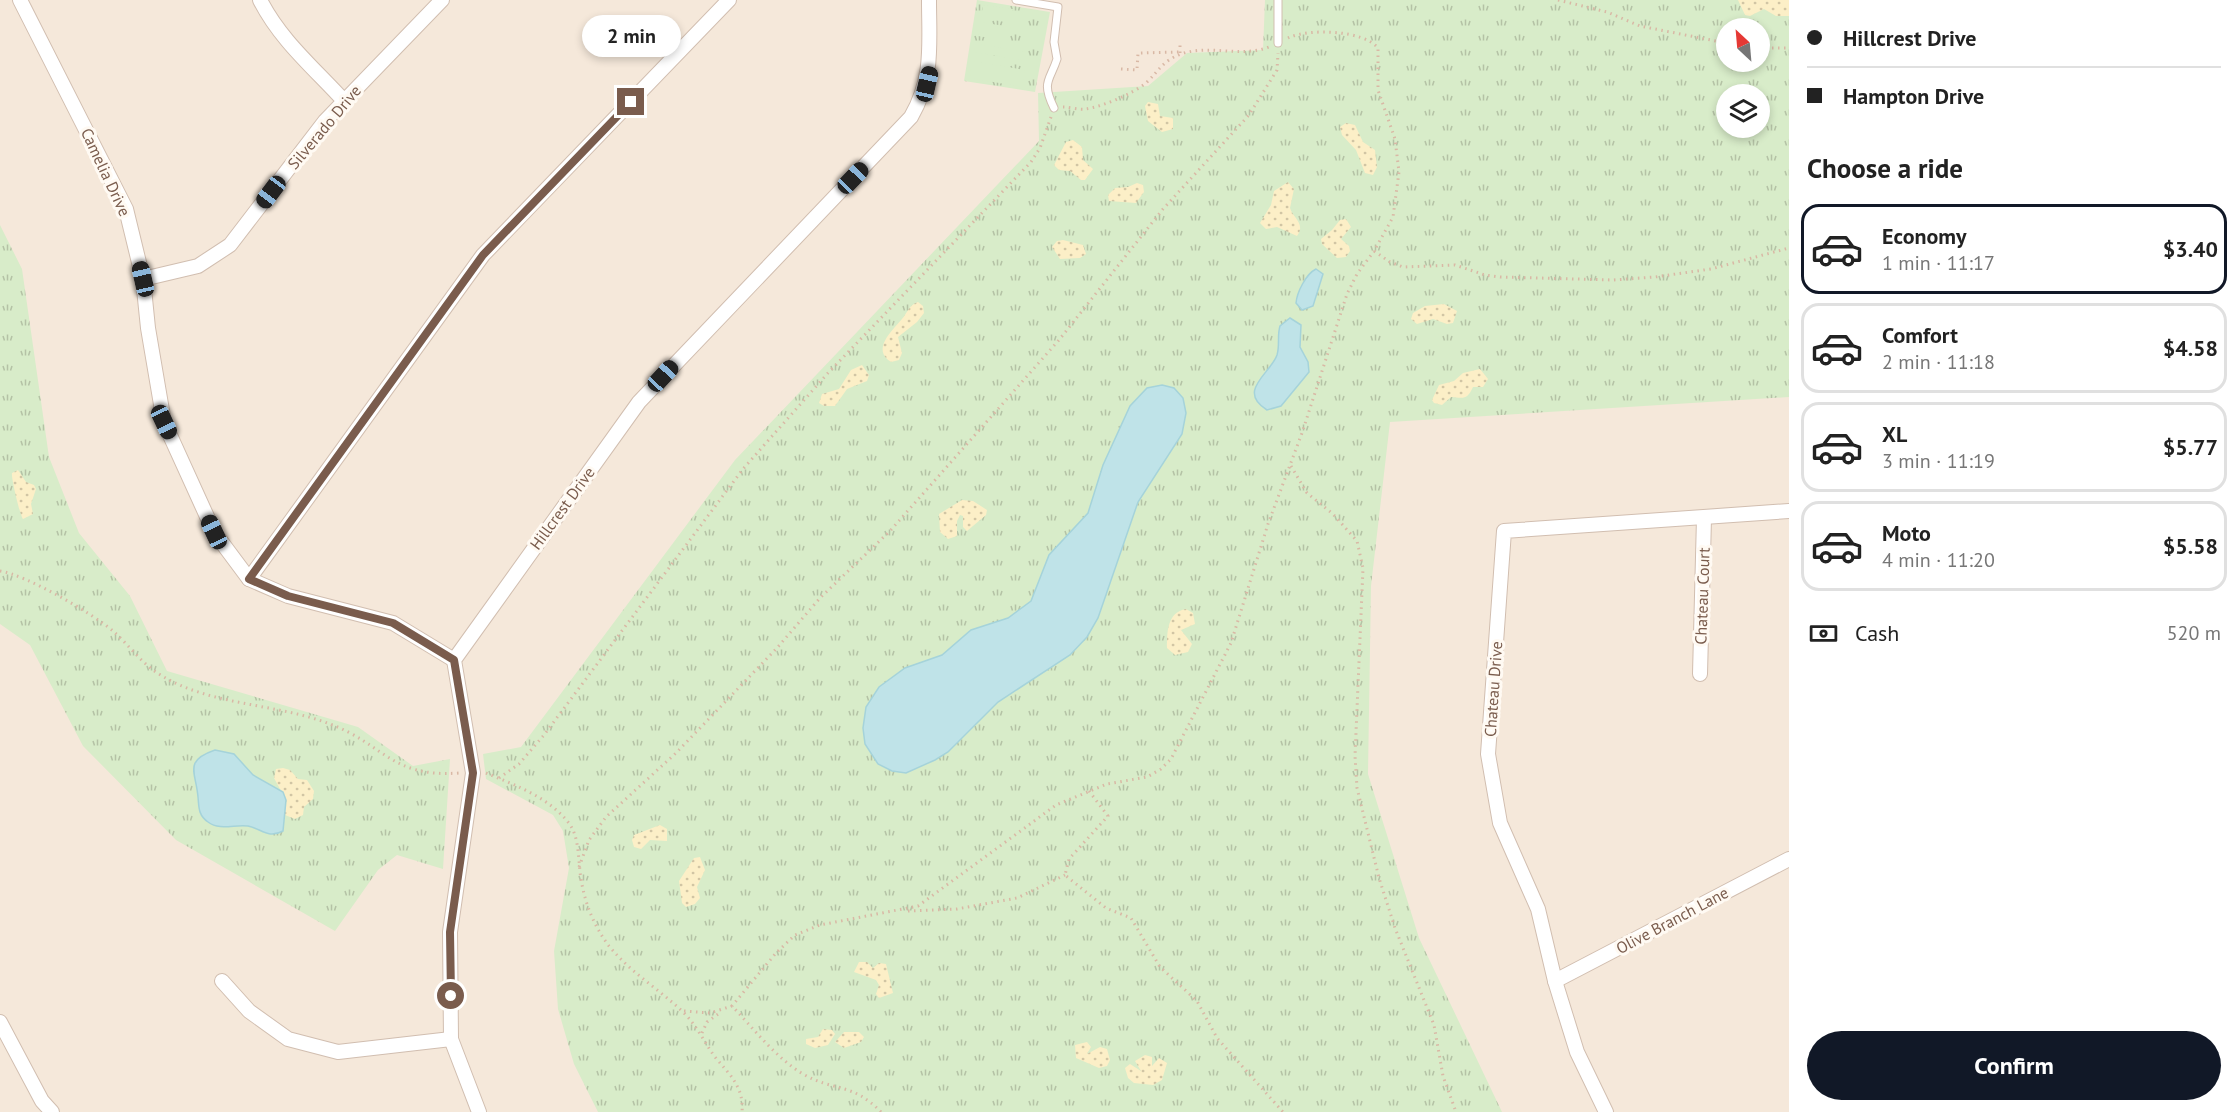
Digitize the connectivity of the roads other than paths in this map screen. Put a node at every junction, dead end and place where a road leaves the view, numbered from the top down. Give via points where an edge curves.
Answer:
1 (20, 0) edge
2 (260, 0) edge
3 (442, 0) edge
4 (729, 0) edge
5 (929, 0) edge
6 (1016, 0) edge
7 (1278, 0) edge
8 (1278, 43) road end
9 (344, 101) junction
10 (1054, 108) road end
11 (143, 279) junction
12 (1789, 512) edge
13 (1704, 518) junction
14 (249, 579) junction
15 (454, 660) junction
16 (1700, 674) dead end
17 (1789, 859) edge
18 (222, 981) dead end
19 (1555, 981) junction
20 (0, 1022) edge
21 (451, 1039) junction
22 (52, 1112) edge
23 (479, 1112) edge
24 (1606, 1112) edge

1 - 11 street, Camelia Drive via 126,209
2 - 9 street via 294,51
3 - 9 street, Silverado Drive
4 - 14 street via 483,255
5 - 15 street, Hillcrest Drive via 929,72 911,117 639,402
6 - 10 lane via 1058,7 1054,42 1058,59 1048,75 1048,96
7 - 8 lane
9 - 11 street, Silverado Drive via 230,245 198,266
11 - 14 street, Camelia Drive via 164,422 214,532
12 - 13 street, Chateau Drive
13 - 16 street, Chateau Court
13 - 19 street, Chateau Drive via 1504,531 1488,754 1500,823 1538,909
14 - 15 street, Camelia Drive via 288,596 393,623
15 - 21 street via 473,773 450,932
17 - 19 street, Olive Branch Lane
18 - 21 street via 249,1011 288,1039 338,1052
19 - 24 street, Chateau Drive via 1577,1052
20 - 22 street via 42,1101
21 - 23 street

